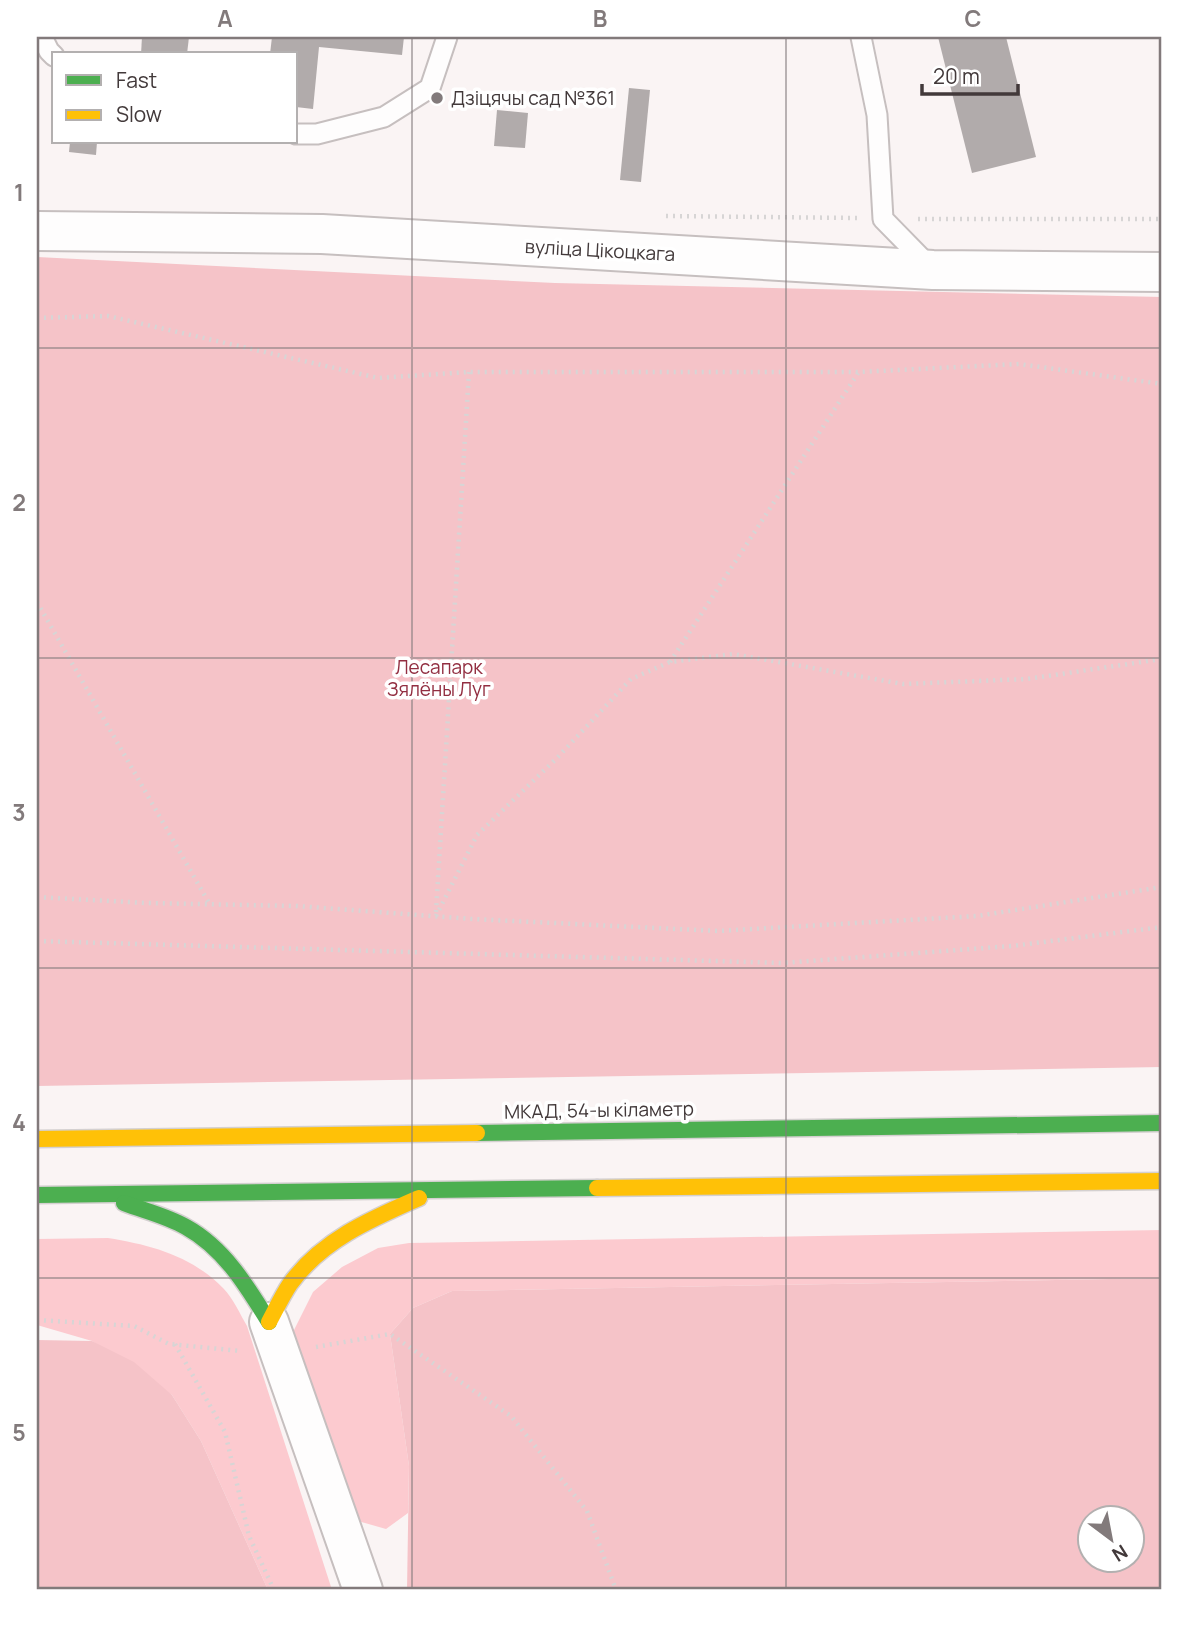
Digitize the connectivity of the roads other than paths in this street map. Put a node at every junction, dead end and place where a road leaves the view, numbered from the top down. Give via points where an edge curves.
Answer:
1 (41, 37) edge
2 (447, 37) edge
3 (861, 37) edge
4 (52, 54) edge
5 (298, 134) edge
6 (37, 230) edge
7 (933, 270) junction
8 (1162, 272) edge
9 (1162, 1123) edge
10 (37, 1139) edge
11 (1162, 1181) edge
12 (436, 1191) junction
13 (96, 1194) junction
14 (37, 1195) edge
15 (275, 1338) junction
16 (363, 1590) edge

1 - 4 lane
2 - 5 lane via 430,89 384,117 317,134
3 - 7 lane via 877,115 883,219
6 - 7 street, вуліца Цікоцкага via 322,234
7 - 8 street, вуліца Цікоцкага
9 - 10 highway, МКАД, 54-ы кіламетр
11 - 12 highway
12 - 13 highway
12 - 15 highway via 374,1217 317,1252 290,1283
13 - 14 highway
13 - 15 highway via 172,1220 205,1240 240,1274
15 - 16 street

